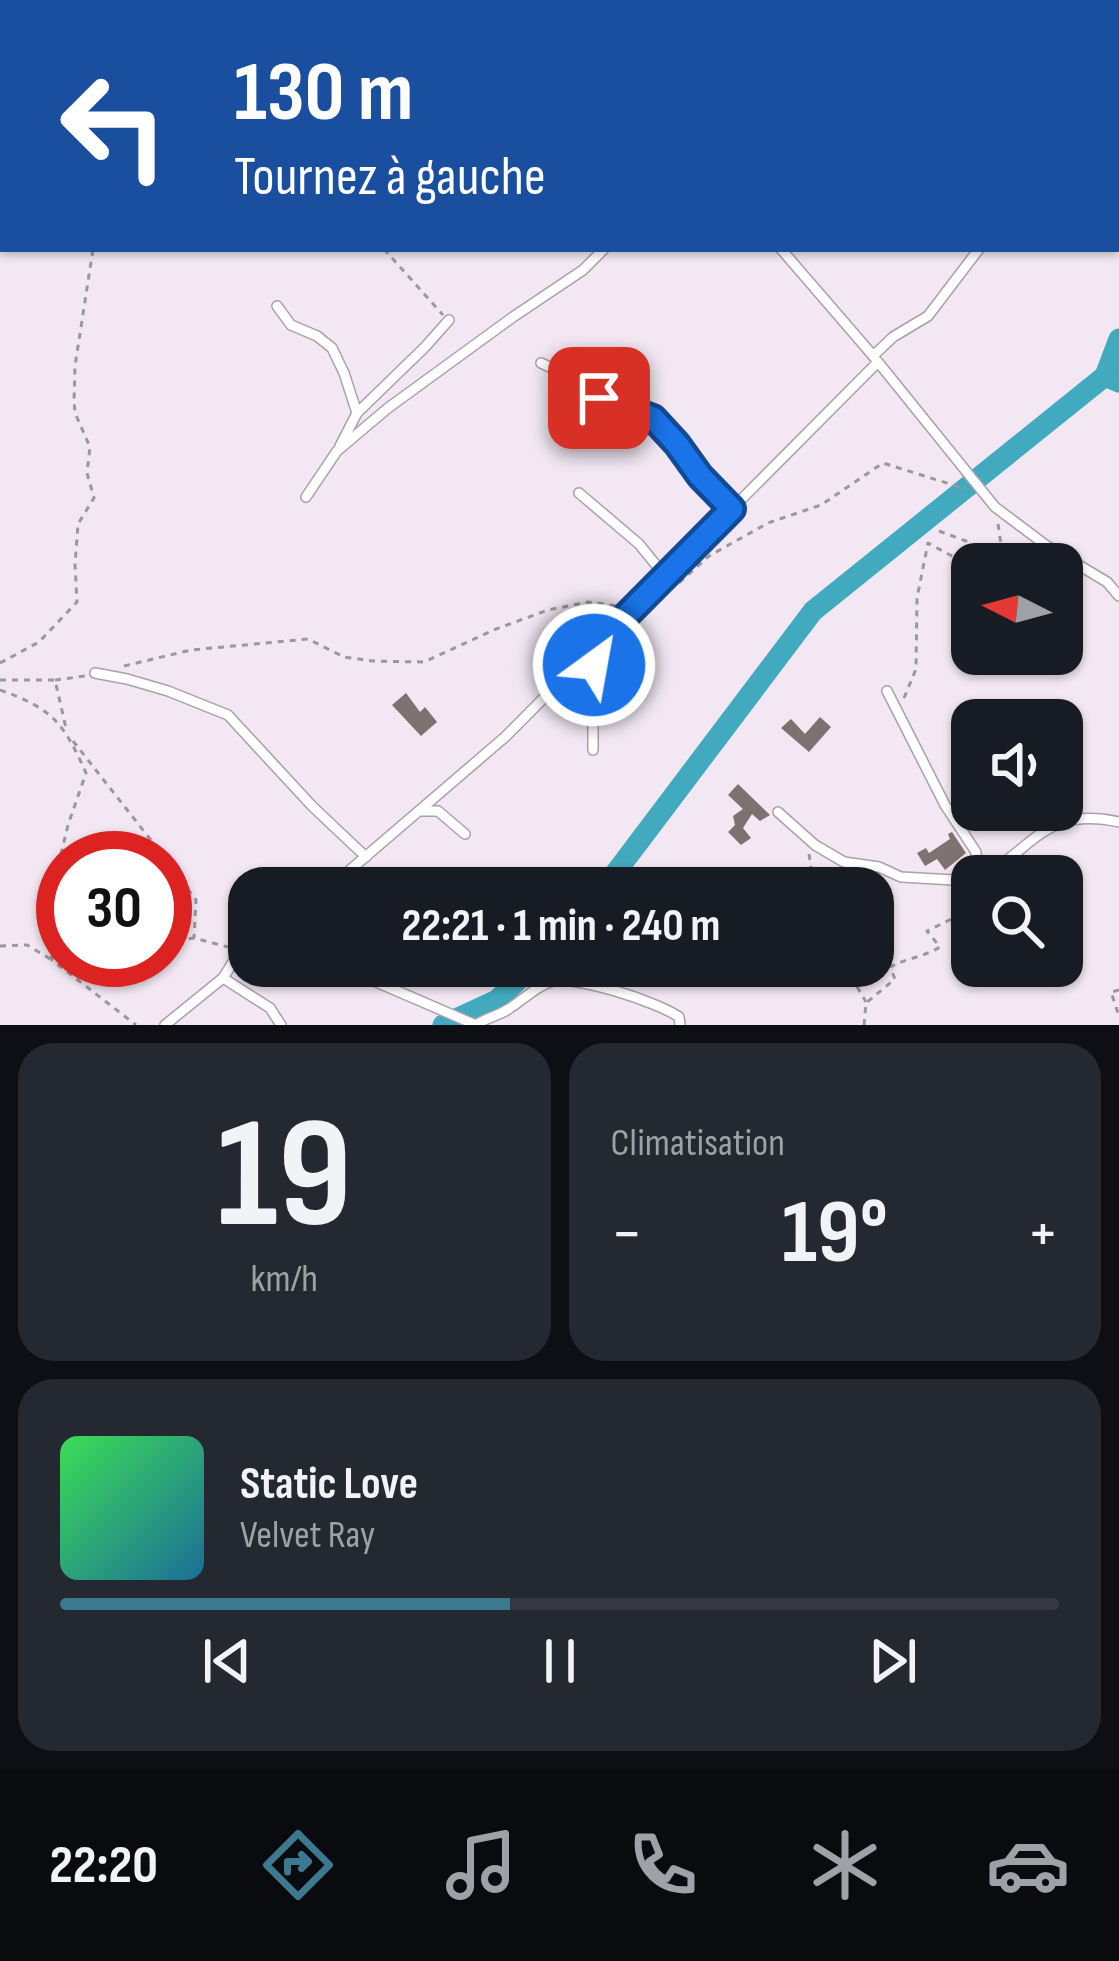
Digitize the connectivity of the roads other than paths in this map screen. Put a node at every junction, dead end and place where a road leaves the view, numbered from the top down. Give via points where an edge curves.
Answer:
1 (601, 252) edge
2 (785, 252) edge
3 (977, 252) edge
4 (277, 306) dead end
5 (449, 320) road end
6 (875, 359) junction
7 (542, 363) dead end
8 (357, 413) junction
9 (338, 451) junction
10 (579, 493) dead end
11 (306, 497) dead end
12 (732, 509) junction
13 (665, 576) junction
14 (1119, 596) edge
15 (593, 649) junction
16 (95, 673) road end
17 (887, 691) dead end
18 (593, 750) dead end
19 (420, 811) junction
20 (778, 812) dead end
21 (1119, 822) edge
22 (465, 834) dead end
23 (976, 855) edge
24 (1015, 855) edge
25 (366, 857) junction
26 (356, 867) edge
27 (951, 877) edge
28 (228, 972) edge
29 (223, 978) junction
30 (388, 987) edge
31 (165, 1025) edge
32 (280, 1025) edge
33 (476, 1025) edge
34 (680, 1025) edge

1 - 9 street
2 - 6 street
3 - 6 street via 928,316
4 - 8 street via 291,325 332,348
5 - 8 street
6 - 12 street
6 - 14 street via 995,506
7 - 12 street via 599,398 653,418
8 - 9 street
9 - 11 street
10 - 13 street
12 - 13 street
13 - 15 street
15 - 18 street
15 - 19 street
16 - 25 street via 228,715
17 - 23 street
19 - 22 street via 437,811
19 - 25 street
20 - 27 street via 844,862
21 - 24 street via 1071,819
25 - 26 street
28 - 29 street
29 - 31 street
29 - 32 street via 270,1008
30 - 33 street
33 - 34 street via 554,980 664,1007

